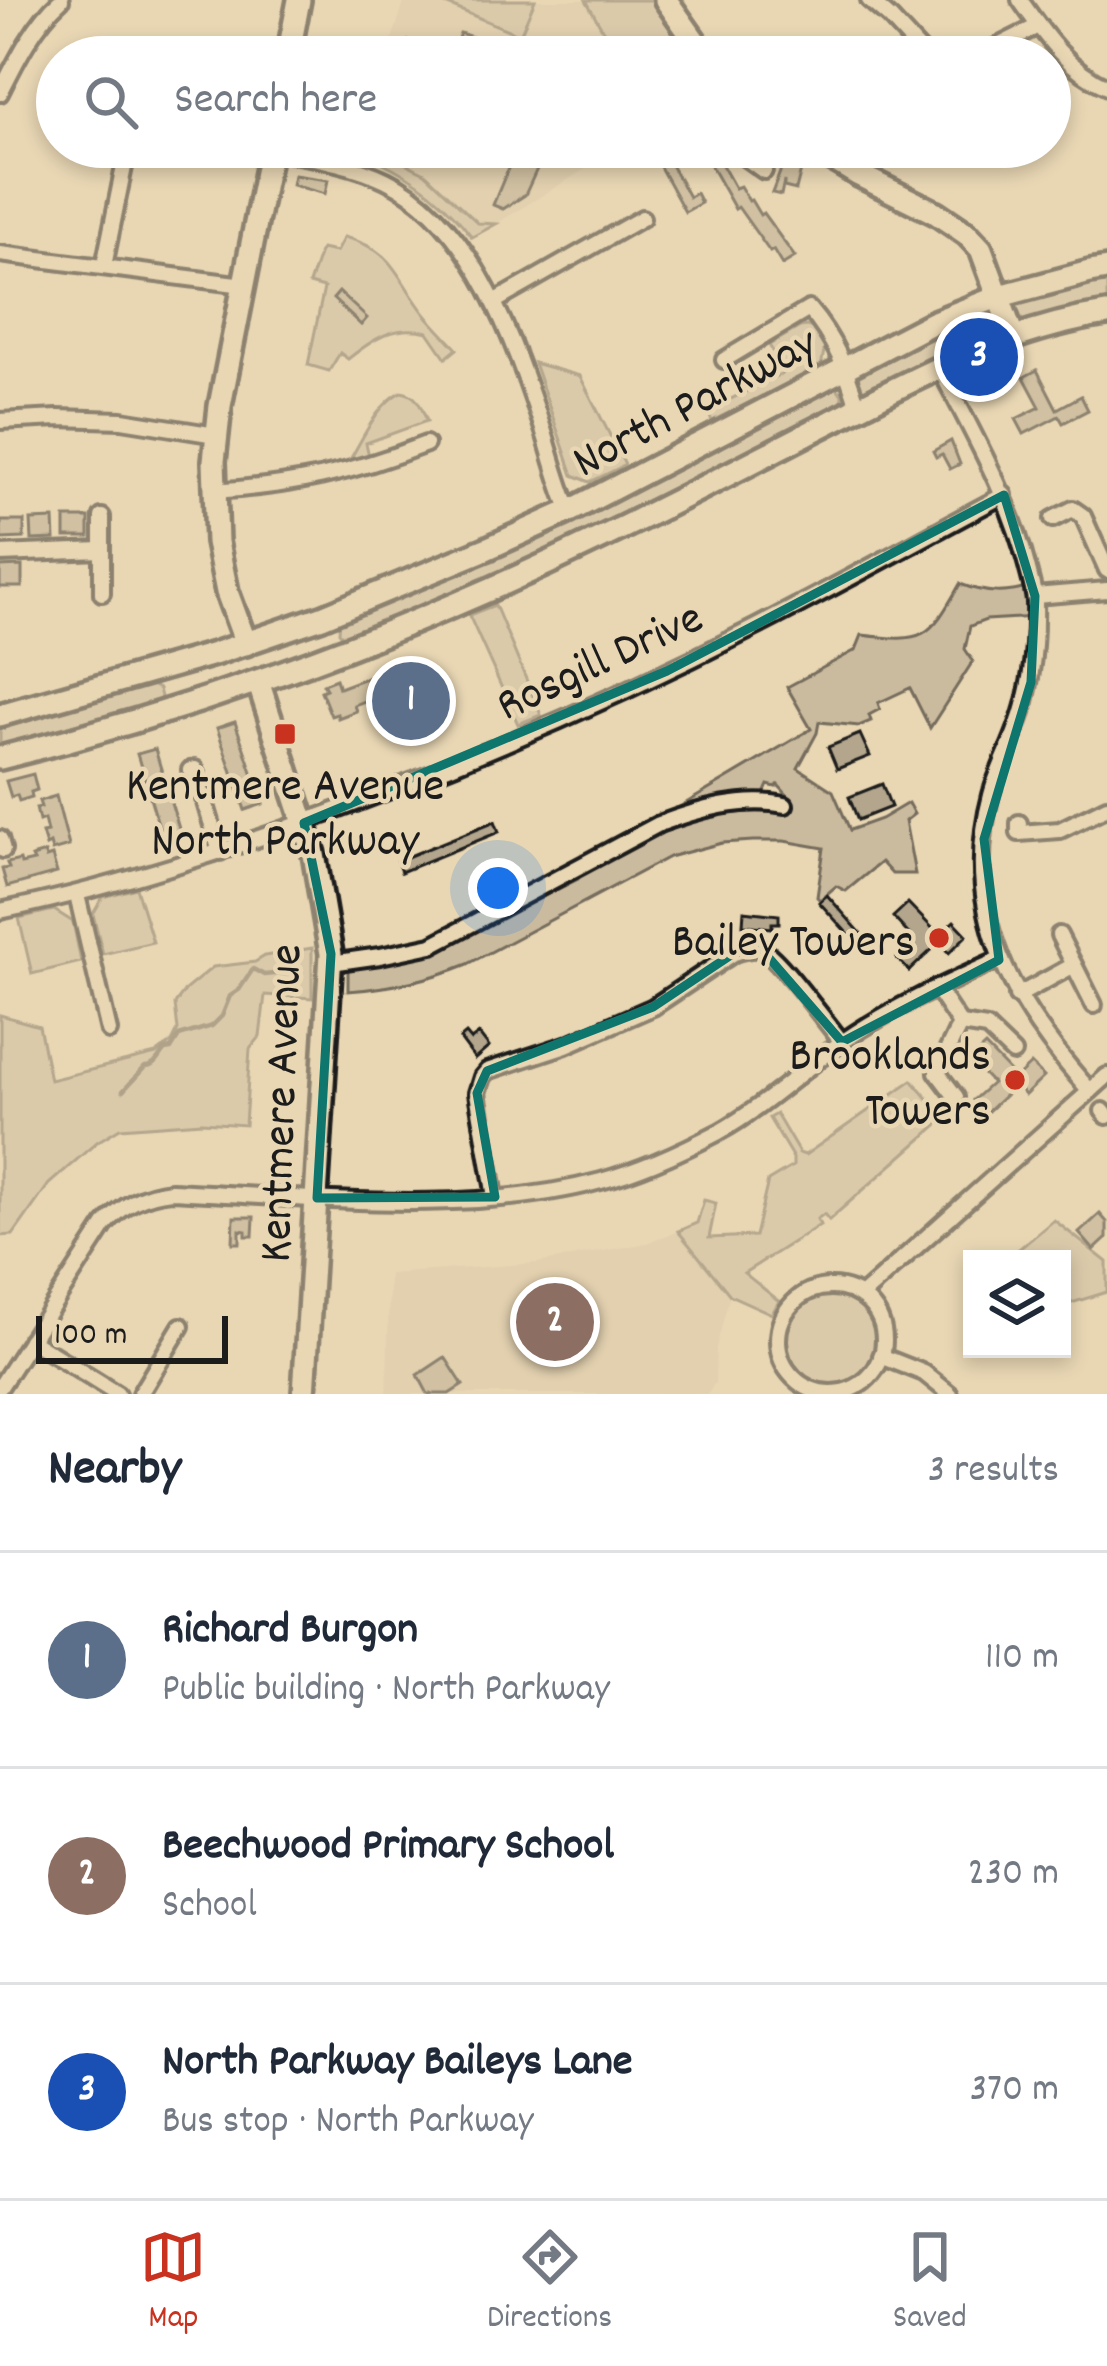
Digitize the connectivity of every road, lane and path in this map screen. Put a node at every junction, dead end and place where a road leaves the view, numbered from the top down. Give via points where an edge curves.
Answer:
1 (61, 0) edge
2 (299, 0) edge
3 (666, 0) edge
4 (869, 0) edge
5 (1020, 0) edge
6 (1038, 26) junction
7 (292, 36) edge
8 (689, 36) edge
9 (907, 36) edge
10 (1018, 36) edge
11 (1046, 36) edge
12 (1071, 63) edge
13 (1107, 87) edge
14 (0, 93) edge
15 (124, 168) edge
16 (267, 168) edge
17 (352, 168) edge
18 (761, 168) edge
19 (847, 168) edge
20 (860, 168) edge
21 (764, 171) dead end
22 (857, 174) junction
23 (643, 218) dead end
24 (0, 254) edge
25 (104, 266) junction
26 (1107, 269) edge
27 (244, 285) junction
28 (1000, 296) junction
29 (494, 302) junction
30 (1107, 314) edge
31 (1013, 336) junction
32 (724, 360) dead end
33 (846, 367) junction
34 (939, 367) junction
35 (858, 407) junction
36 (0, 421) edge
37 (216, 435) junction
38 (426, 444) dead end
39 (213, 490) junction
40 (1004, 495) junction
41 (570, 511) junction
42 (102, 517) dead end
43 (1052, 519) dead end
44 (102, 550) junction
45 (0, 554) edge
46 (1107, 570) edge
47 (1107, 590) edge
48 (102, 593) dead end
49 (1035, 596) junction
50 (322, 617) junction
51 (246, 644) junction
52 (336, 654) junction
53 (166, 669) junction
54 (258, 681) junction
55 (178, 708) junction
56 (0, 716) edge
57 (0, 758) edge
58 (190, 770) dead end
59 (785, 805) dead end
60 (1107, 807) edge
61 (304, 823) junction
62 (1019, 823) dead end
63 (220, 852) junction
64 (77, 895) junction
65 (0, 911) edge
66 (1059, 935) dead end
67 (999, 961) junction
68 (331, 963) junction
69 (1074, 965) junction
70 (936, 988) junction
71 (1017, 996) junction
72 (1094, 1005) dead end
73 (960, 1024) junction
74 (109, 1030) dead end
75 (842, 1042) junction
76 (1013, 1054) dead end
77 (1107, 1076) edge
78 (1090, 1091) junction
79 (956, 1097) dead end
80 (495, 1197) junction
81 (317, 1198) junction
82 (860, 1296) junction
83 (181, 1326) dead end
84 (30, 1340) junction
85 (881, 1356) junction
86 (0, 1387) edge
87 (799, 1389) edge
88 (117, 1394) edge
89 (140, 1394) edge
90 (304, 1394) edge
91 (950, 1394) edge

1 - 14 street
2 - 7 street
3 - 8 street
4 - 9 street
5 - 6 street
6 - 10 street
6 - 11 street
12 - 13 street
15 - 25 street
16 - 27 street
17 - 29 street via 425,206
18 - 21 street
19 - 22 street
20 - 22 street
22 - 28 street via 967,234
23 - 29 street
24 - 25 street
25 - 27 street
26 - 28 street, North Parkway
27 - 37 street
28 - 31 street
28 - 33 street, North Parkway
29 - 41 street
30 - 31 street, North Parkway
31 - 34 street, North Parkway
32 - 33 street via 809,309
33 - 35 street
33 - 41 street, North Parkway
34 - 35 street, North Parkway
34 - 40 street
35 - 52 street, North Parkway via 558,559
36 - 37 street via 122,420
37 - 39 street
38 - 39 street via 297,483
39 - 51 street via 227,592
40 - 49 street
40 - 61 street, Rosgill Drive via 647,680
41 - 50 street, North Parkway
42 - 44 street
43 - 46 street via 1073,509 1083,516
44 - 45 street
44 - 48 street
47 - 49 street
49 - 67 street via 1030,682 984,839 983,886
50 - 51 street, North Parkway
50 - 52 street
51 - 53 street, North Parkway
52 - 54 street, North Parkway
53 - 55 street
53 - 56 street, North Parkway
54 - 55 street, North Parkway
54 - 61 street, Kentmere Avenue
55 - 57 street, North Parkway
58 - 63 street
59 - 68 street via 698,811 658,824 432,945
60 - 62 street via 1060,830 1019,833
61 - 63 street, Rosgill Drive
61 - 68 street, Kentmere Avenue
63 - 64 street, Rosgill Drive
64 - 65 street, Rosgill Drive
64 - 74 street
66 - 69 street
67 - 70 street
67 - 71 street
68 - 81 street, Kentmere Avenue
69 - 71 street
69 - 72 street
70 - 73 street
70 - 75 street
71 - 78 street
73 - 76 street via 988,1028
73 - 79 street via 937,1072
75 - 80 street via 722,1130 671,1156 597,1182
75 - 80 street via 777,962 762,950 734,952 653,1007 482,1077 477,1093
77 - 78 street
78 - 82 street
80 - 81 street
81 - 84 street via 171,1191 134,1201 105,1225
81 - 90 street, Kentmere Avenue
82 - 85 street via 879,1318
82 - 87 street via 818,1288 785,1313 780,1354
83 - 89 street
84 - 86 street
84 - 88 street
85 - 87 street via 853,1389
85 - 91 street

